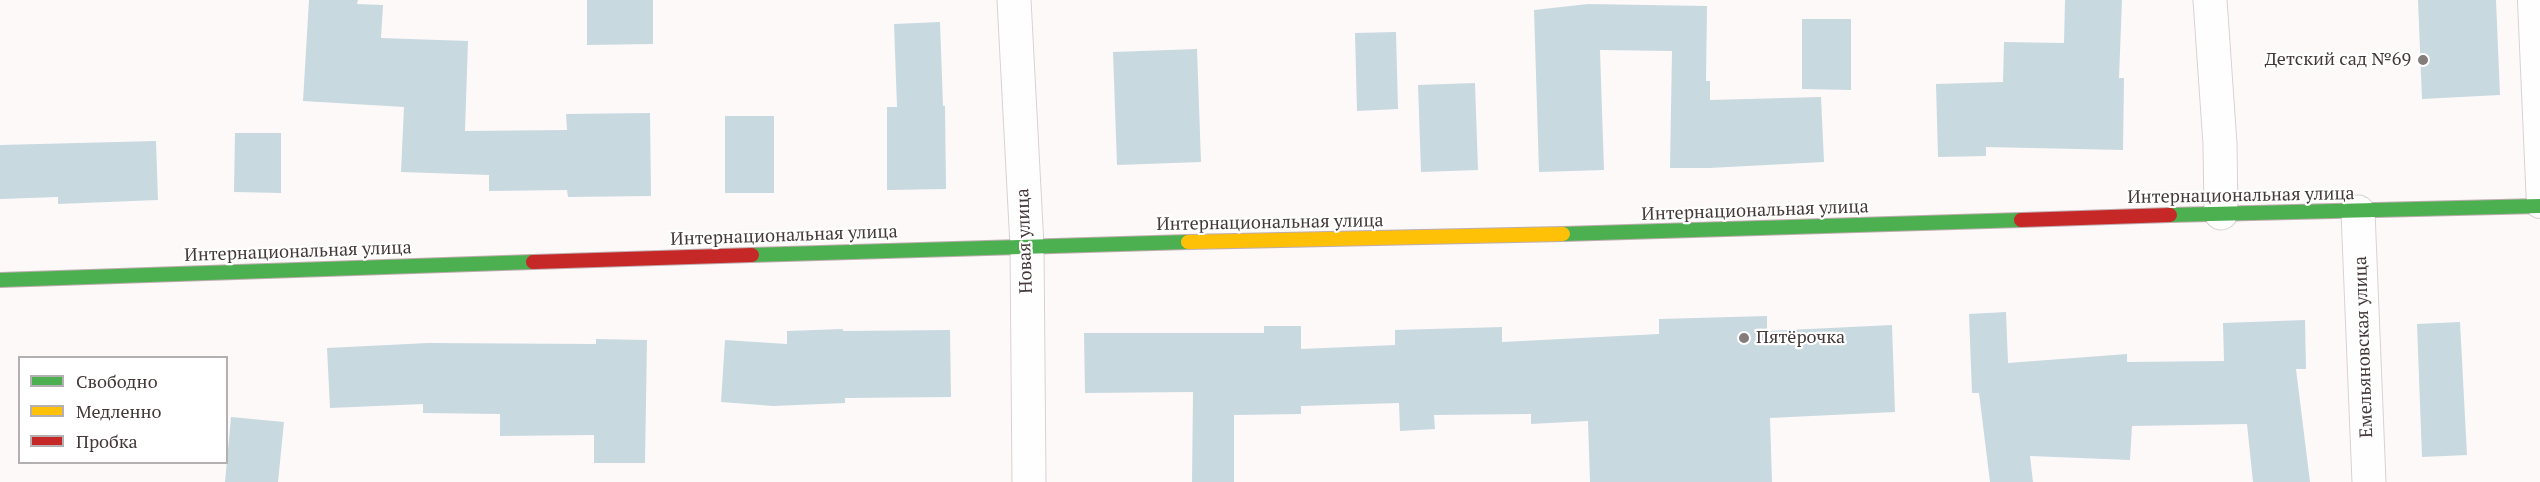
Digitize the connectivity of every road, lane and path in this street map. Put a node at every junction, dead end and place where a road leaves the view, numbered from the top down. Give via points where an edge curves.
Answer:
1 (1014, 0) edge
2 (2210, 0) edge
3 (2539, 0) edge
4 (2540, 206) edge
5 (2358, 212) junction
6 (2221, 213) junction
7 (1027, 246) junction
8 (0, 280) edge
9 (1029, 482) edge
10 (2369, 482) edge

1 - 7 street, Новая улица
2 - 6 street
3 - 4 lane via 2530,1
4 - 5 main road, Интернациональная улица
5 - 6 main road, Интернациональная улица
5 - 10 street, Емельяновская улица
6 - 7 main road, Интернациональная улица via 1634,233
7 - 8 main road, Интернациональная улица
7 - 9 street, Новая улица

